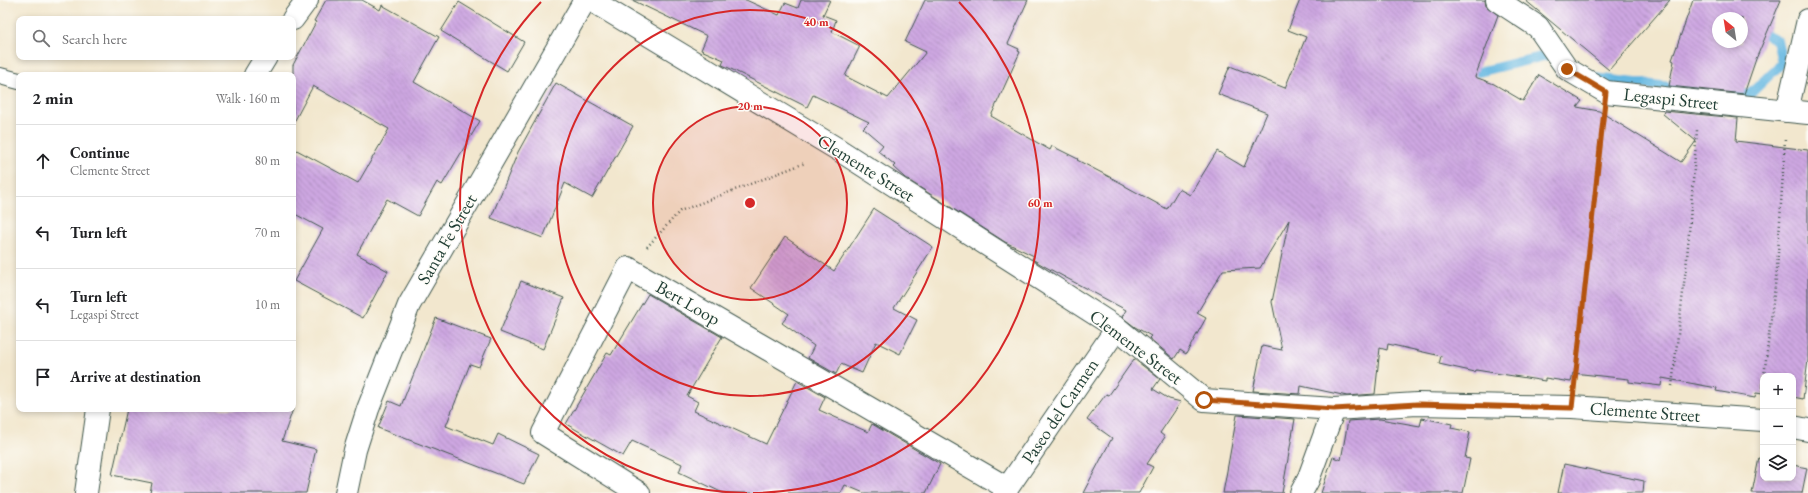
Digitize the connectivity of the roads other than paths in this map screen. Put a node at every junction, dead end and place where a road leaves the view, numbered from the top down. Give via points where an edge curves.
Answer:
1 (307, 0) edge
2 (585, 0) edge
3 (591, 0) edge
4 (1497, 0) edge
5 (295, 16) edge
6 (1808, 20) edge
7 (264, 60) edge
8 (256, 72) edge
9 (0, 76) edge
10 (16, 80) edge
11 (1786, 111) junction
12 (1808, 112) edge
13 (1117, 328) junction
14 (1334, 409) junction
15 (98, 412) edge
16 (1760, 420) edge
17 (1796, 428) edge
18 (1808, 430) edge
19 (1006, 490) edge
20 (86, 493) edge
21 (346, 493) edge
22 (639, 493) edge
23 (1301, 493) edge

1 - 5 street
2 - 21 street, Santa Fe Street via 409,305 354,450
3 - 13 street, Clemente Street via 839,150
4 - 11 street, Legaspi Street via 1538,28 1567,69 1606,92
6 - 11 street
7 - 8 street
9 - 10 lane
11 - 12 street, Legaspi Street
13 - 14 street, Clemente Street via 1204,400
13 - 19 street, Paseo del Carmen
14 - 16 street, Clemente Street via 1417,404 1669,412
14 - 23 street
15 - 20 street
17 - 18 street
19 - 22 street, Bert Loop via 628,268 543,433

